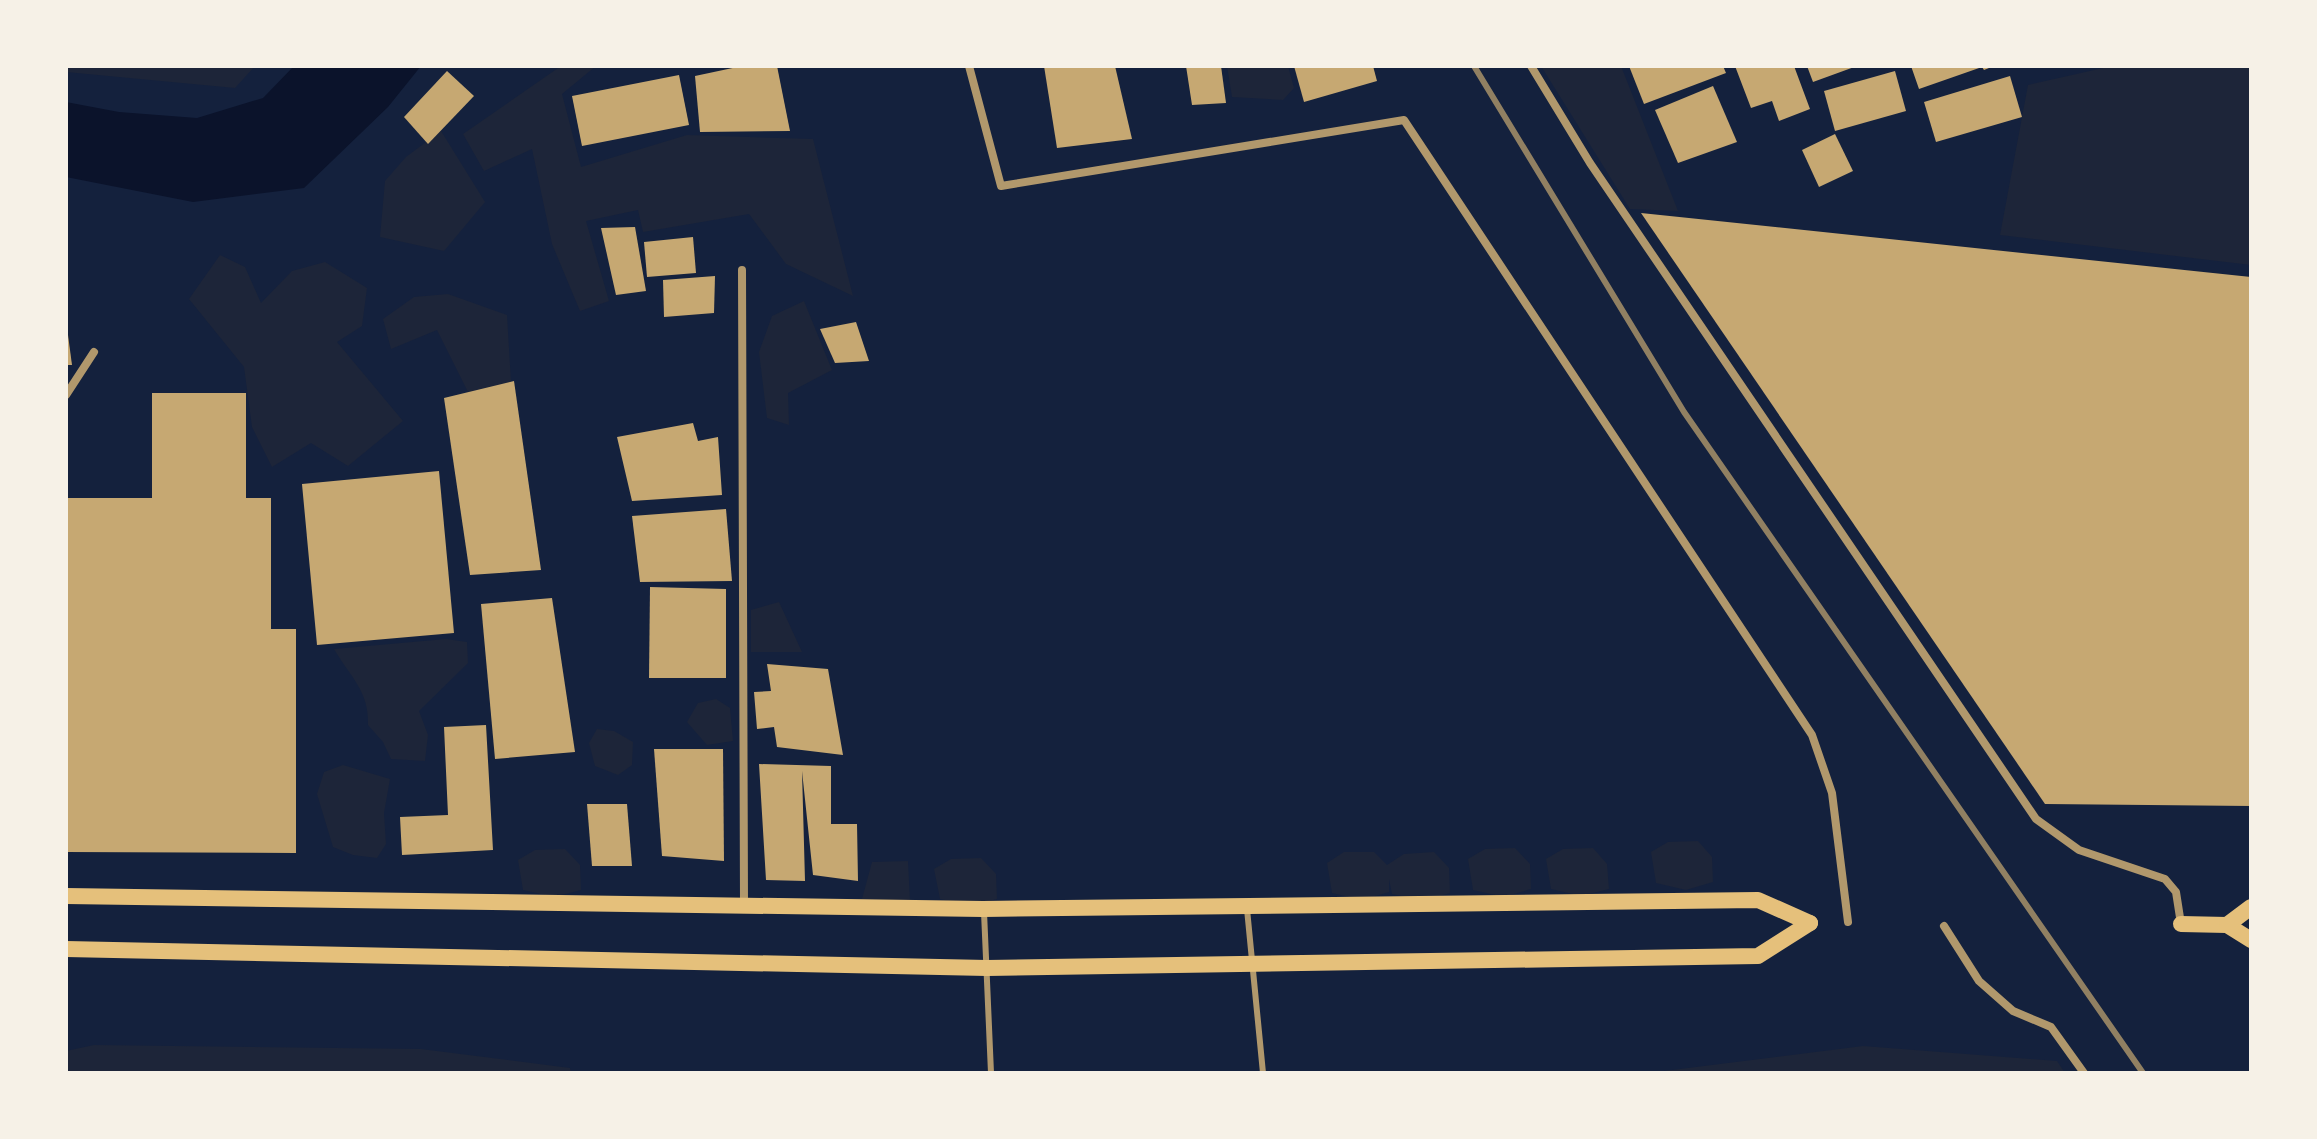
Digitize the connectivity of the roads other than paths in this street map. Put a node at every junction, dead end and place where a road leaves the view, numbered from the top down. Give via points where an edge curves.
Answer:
1 (969, 66) edge
2 (1531, 66) edge
3 (742, 270) dead end
4 (94, 352) dead end
5 (66, 395) edge
6 (66, 896) edge
7 (1247, 904) junction
8 (744, 906) junction
9 (2251, 907) edge
10 (983, 909) junction
11 (1848, 922) dead end
12 (2181, 924) joint
13 (2227, 925) junction
14 (1944, 926) dead end
15 (2251, 940) edge
16 (66, 949) edge
17 (1251, 965) junction
18 (987, 968) junction
19 (991, 1073) edge
20 (1263, 1073) edge
21 (2084, 1073) edge

1 - 11 street via 1001,186 1404,120 1812,735 1832,793
2 - 12 street via 1599,176 2036,819 2079,850 2165,879 2176,892
3 - 8 street
4 - 5 street
6 - 8 main road
7 - 10 main road
7 - 17 lane
7 - 17 main road via 1758,900 1810,923 1758,956
8 - 10 main road
9 - 13 main road
10 - 18 lane
12 - 13 main road
13 - 15 main road
14 - 21 street via 1979,981 2013,1011 2051,1027
16 - 18 main road
17 - 18 main road
17 - 20 lane
18 - 19 lane

